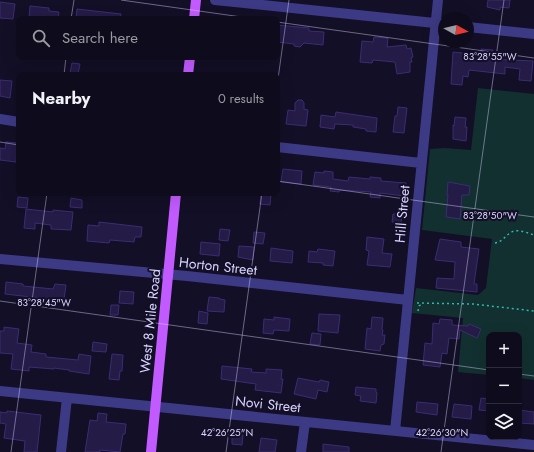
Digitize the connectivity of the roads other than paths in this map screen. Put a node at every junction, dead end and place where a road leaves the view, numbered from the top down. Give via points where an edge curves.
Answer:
1 (196, 0) edge
2 (216, 0) edge
3 (438, 0) edge
4 (439, 12) edge
5 (194, 16) edge
6 (438, 24) edge
7 (474, 28) edge
8 (534, 34) edge
9 (438, 39) edge
10 (190, 60) edge
11 (188, 72) edge
12 (0, 119) edge
13 (16, 122) edge
14 (280, 147) edge
15 (421, 163) junction
16 (176, 196) edge
17 (0, 259) edge
18 (168, 274) junction
19 (408, 300) junction
20 (0, 391) edge
21 (67, 398) junction
22 (155, 407) junction
23 (305, 422) junction
24 (395, 431) junction
25 (534, 444) edge
26 (61, 452) edge
27 (151, 452) edge
28 (301, 452) edge

1 - 5 main road
2 - 6 street
3 - 4 street, Hill Street
7 - 8 street
9 - 15 street, Hill Street
10 - 11 main road
12 - 13 street
14 - 15 street
15 - 19 street, Hill Street
16 - 18 main road, West 8 Mile Road
17 - 18 street, Horton Street
18 - 19 street, Horton Street
18 - 22 main road, West 8 Mile Road
19 - 24 street, Hill Street
20 - 21 street, Novi Street
21 - 22 street, Novi Street
21 - 26 street
22 - 23 street, Novi Street
22 - 27 main road, West 8 Mile Road
23 - 24 street, Novi Street
23 - 28 street
24 - 25 street, Novi Street

